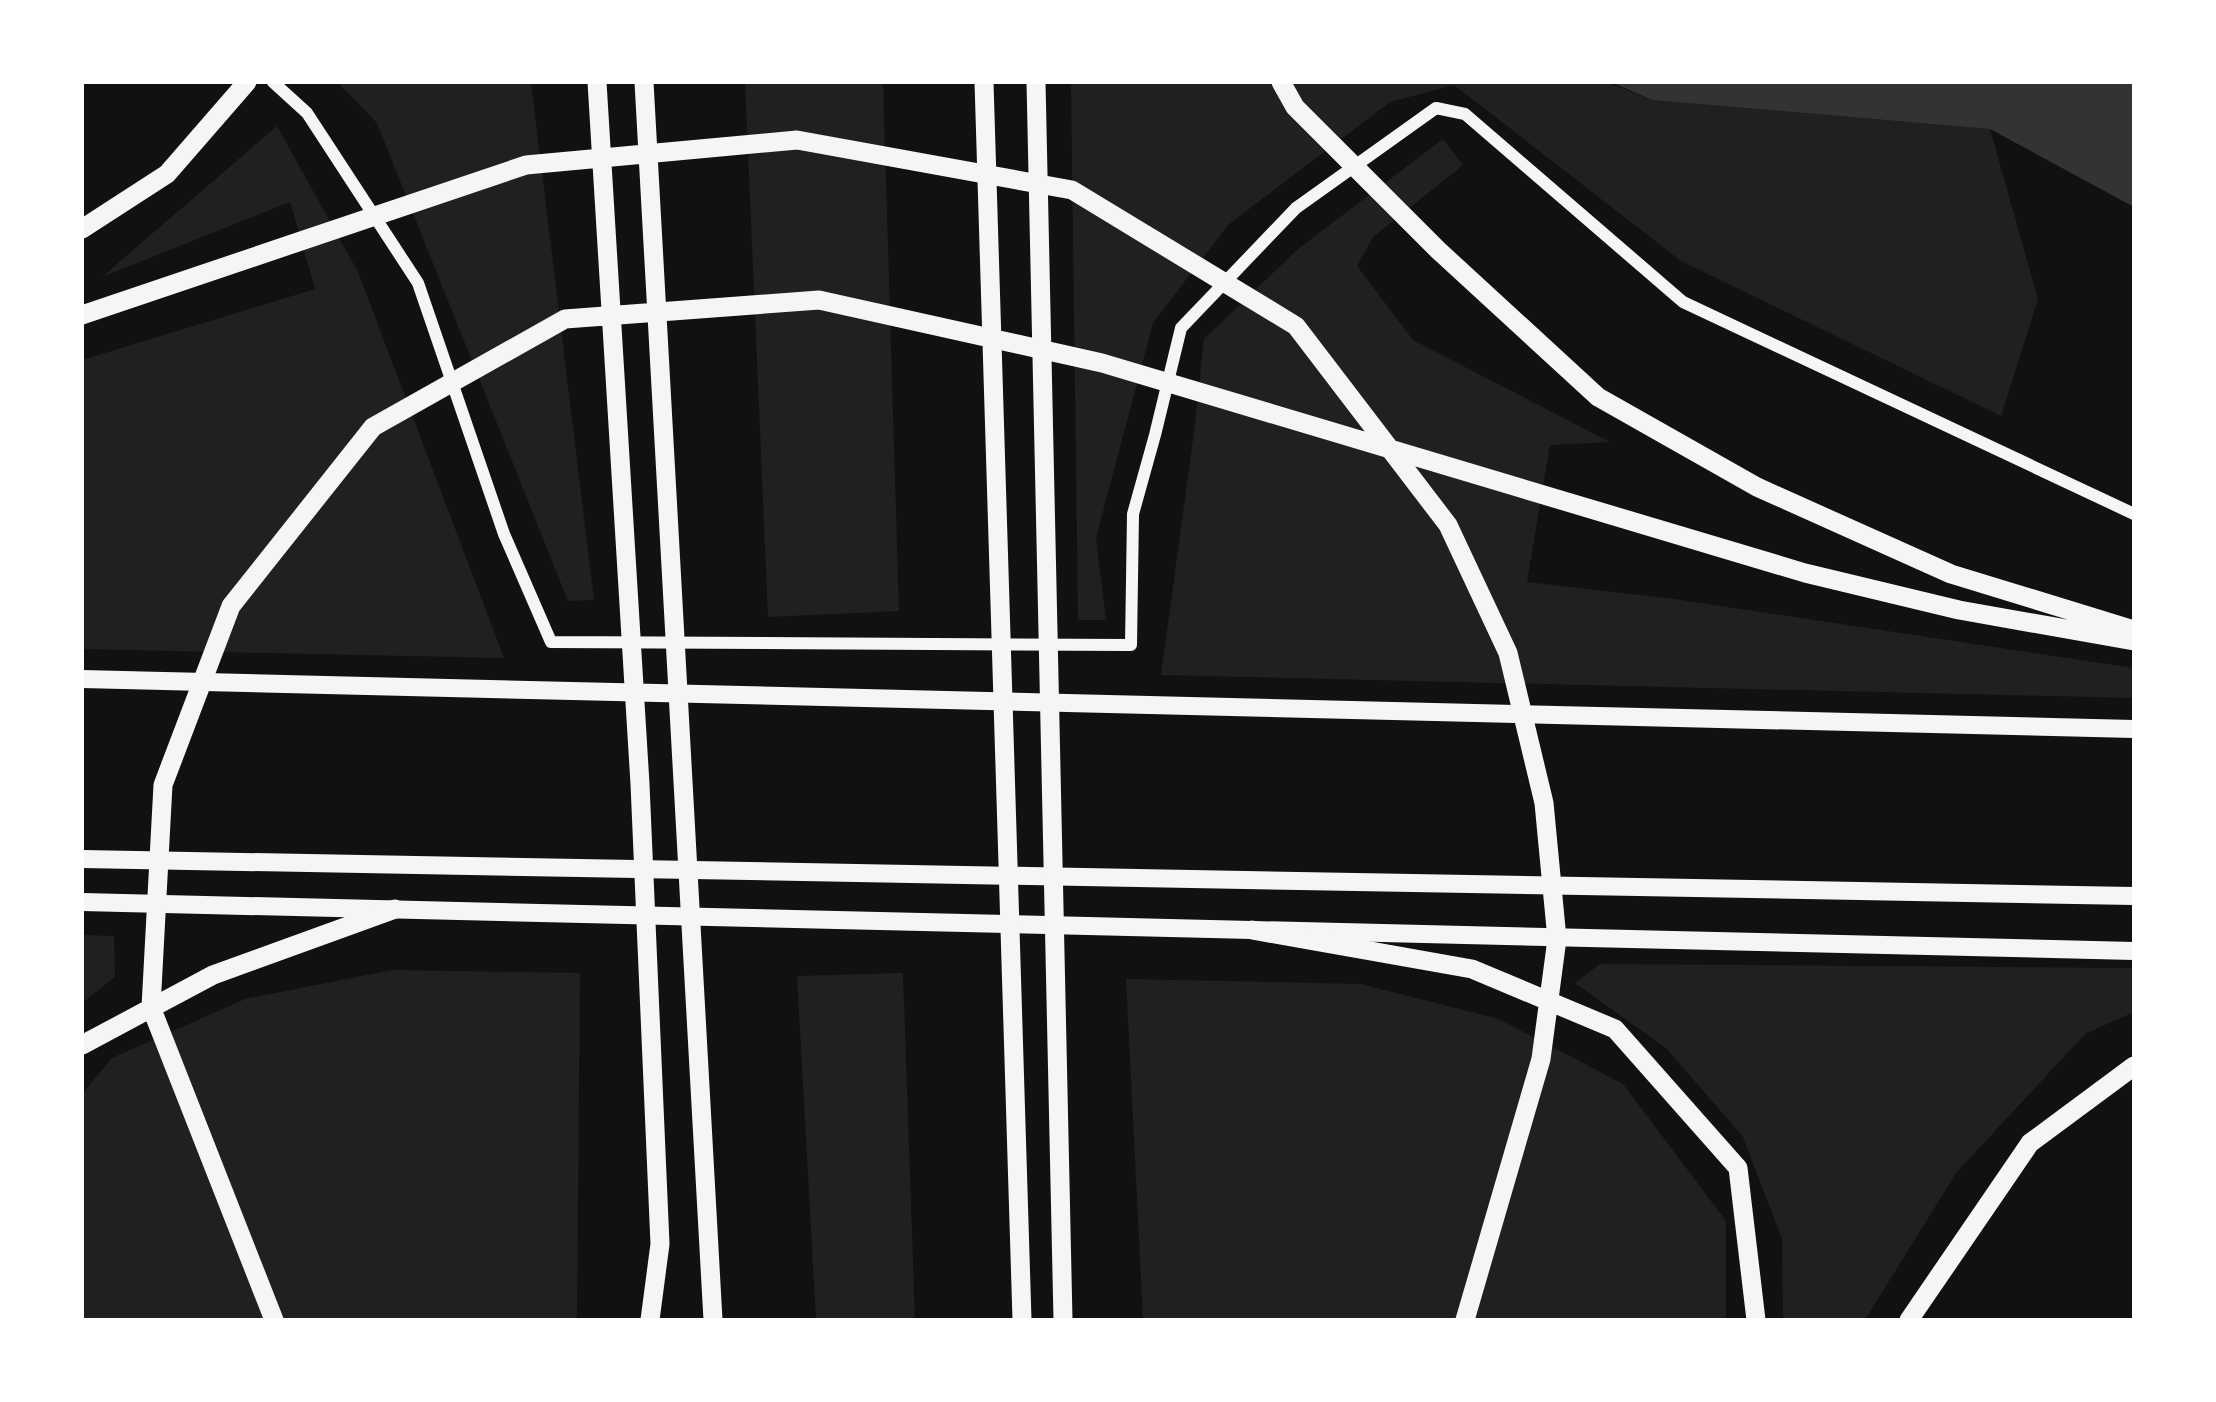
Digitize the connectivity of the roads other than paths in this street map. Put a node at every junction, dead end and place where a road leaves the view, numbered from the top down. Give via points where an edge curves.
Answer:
1 (247, 82) edge
2 (273, 82) edge
3 (597, 82) edge
4 (644, 82) edge
5 (984, 82) edge
6 (1036, 82) edge
7 (1281, 82) edge
8 (82, 229) edge
9 (82, 315) edge
10 (2134, 514) edge
11 (2134, 630) edge
12 (2134, 641) edge
13 (82, 679) edge
14 (2134, 729) edge
15 (82, 859) edge
16 (2134, 896) edge
17 (82, 902) edge
18 (395, 909) junction
19 (1252, 930) junction
20 (2134, 951) edge
21 (82, 1045) edge
22 (2134, 1066) edge
23 (274, 1320) edge
24 (650, 1320) edge
25 (713, 1320) edge
26 (1022, 1320) edge
27 (1063, 1320) edge
28 (1465, 1320) edge
29 (1756, 1320) edge
30 (1909, 1320) edge

1 - 8 highway via 167,174
2 - 10 street via 307,113 418,283 504,534 551,642 1131,645 1133,514 1181,328 1296,208 1436,108 1465,114 1683,302
3 - 24 highway via 648,963 660,1244
4 - 25 highway
5 - 26 highway
6 - 27 highway
7 - 11 highway via 1295,107 1438,250 1598,397 1757,487 1951,574
9 - 28 highway via 526,165 797,139 1072,190 1296,326 1448,525 1508,653 1544,803 1557,939 1541,1059
12 - 23 highway via 1959,610 1805,573 1102,363 819,300 565,319 373,427 231,606 163,785 151,1007
13 - 14 main road
15 - 16 main road
17 - 18 main road
18 - 19 main road
18 - 21 highway via 213,975
19 - 20 main road
19 - 29 highway via 1472,969 1615,1029 1738,1168
22 - 30 highway via 2030,1143

